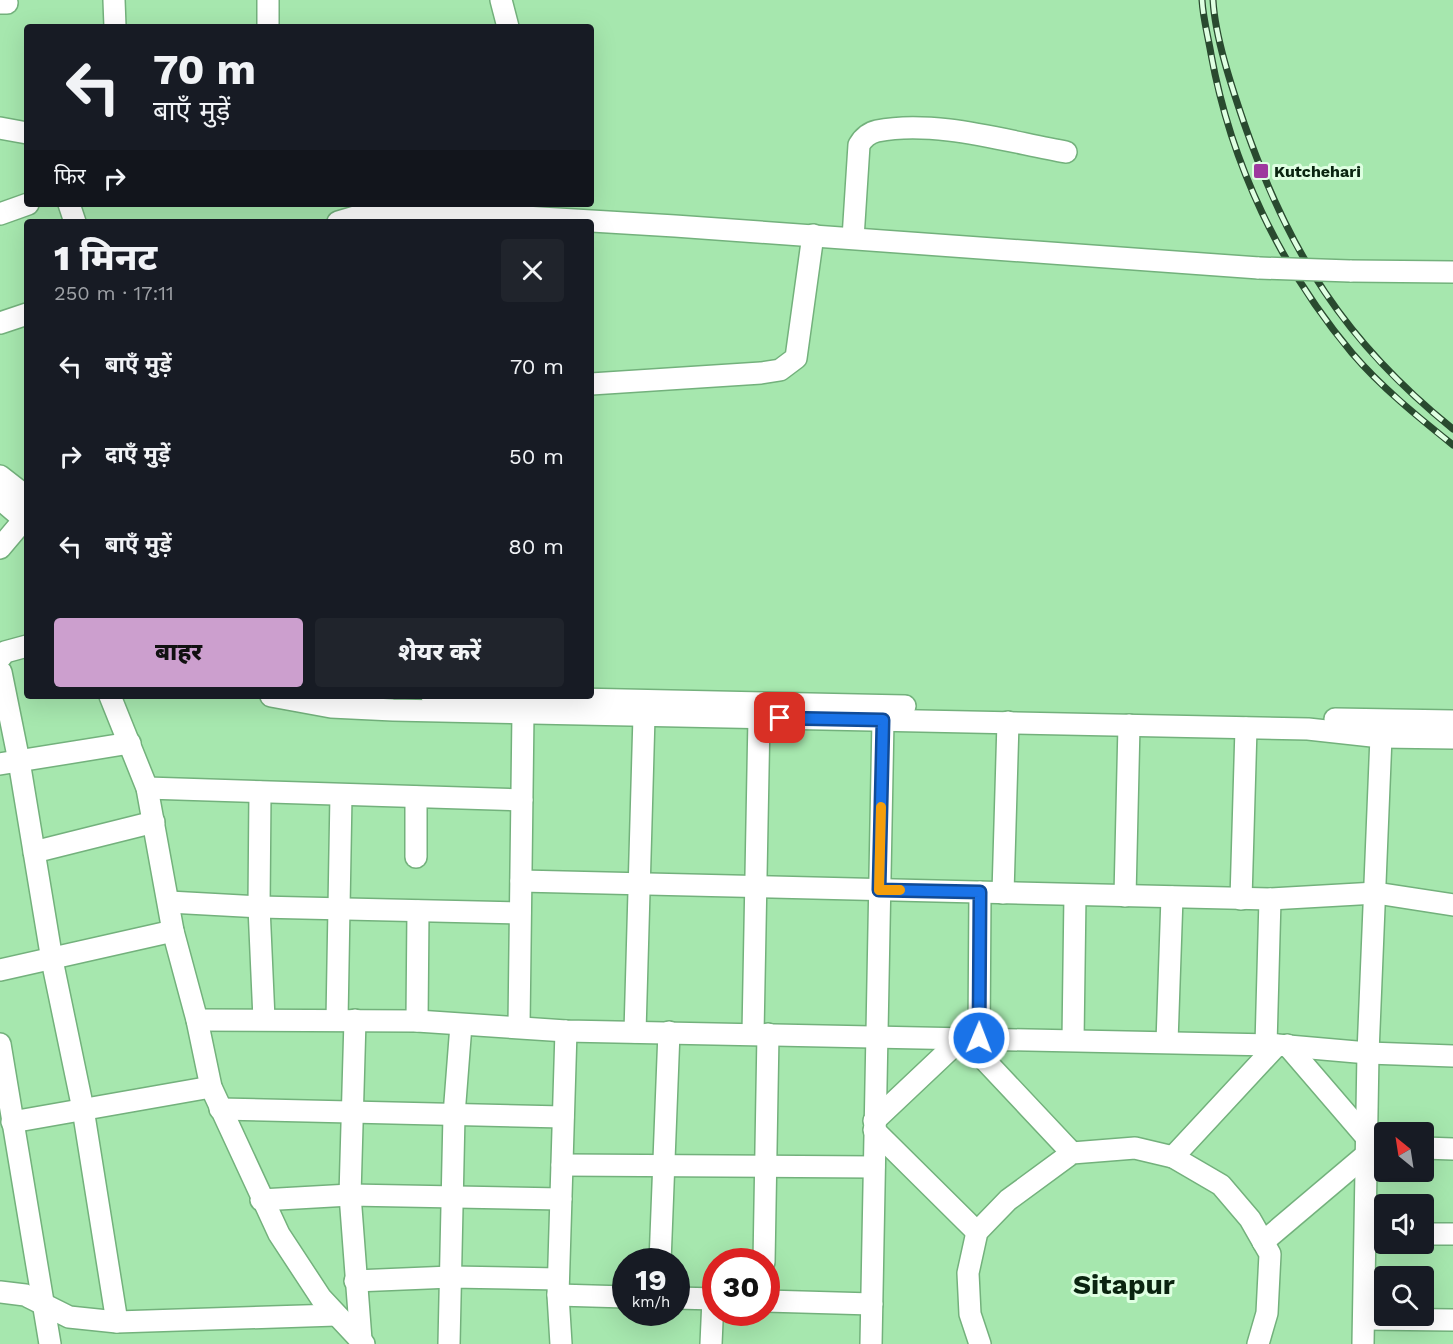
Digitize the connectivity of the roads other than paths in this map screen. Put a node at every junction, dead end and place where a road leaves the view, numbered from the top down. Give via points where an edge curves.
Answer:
1 (114, 0) edge
2 (268, 0) edge
3 (501, 0) edge
4 (115, 24) edge
5 (268, 24) edge
6 (507, 24) edge
7 (0, 128) edge
8 (24, 132) edge
9 (1066, 152) dead end
10 (24, 205) edge
11 (356, 209) edge
12 (510, 210) edge
13 (0, 214) edge
14 (342, 219) edge
15 (813, 235) junction
16 (854, 238) junction
17 (1453, 272) edge
18 (24, 315) edge
19 (0, 322) edge
20 (594, 384) edge
21 (0, 476) edge
22 (24, 495) edge
23 (0, 499) edge
24 (24, 517) edge
25 (24, 521) edge
26 (0, 548) edge
27 (24, 647) edge
28 (0, 666) edge
29 (111, 699) edge
30 (287, 699) edge
31 (570, 699) edge
32 (523, 713) junction
33 (644, 716) junction
34 (759, 718) junction
35 (883, 720) junction
36 (1008, 722) junction
37 (1453, 722) edge
38 (1129, 725) junction
39 (1246, 728) junction
40 (1382, 737) junction
41 (1453, 738) edge
42 (130, 743) junction
43 (10, 762) edge
44 (147, 788) junction
45 (260, 792) junction
46 (341, 795) junction
47 (416, 797) junction
48 (522, 800) junction
49 (154, 822) junction
50 (34, 852) junction
51 (416, 857) dead end
52 (521, 881) junction
53 (639, 884) junction
54 (756, 887) junction
55 (879, 890) junction
56 (980, 892) junction
57 (1003, 893) junction
58 (1376, 893) junction
59 (1074, 894) junction
60 (1125, 896) junction
61 (1172, 897) junction
62 (1241, 898) junction
63 (1270, 899) junction
64 (170, 902) junction
65 (1453, 905) edge
66 (259, 907) junction
67 (339, 909) junction
68 (417, 910) junction
69 (520, 913) junction
70 (174, 932) junction
71 (52, 960) junction
72 (0, 970) edge
73 (264, 1019) junction
74 (197, 1020) junction
75 (346, 1020) junction
76 (417, 1022) junction
77 (461, 1025) junction
78 (519, 1026) junction
79 (566, 1031) junction
80 (635, 1032) junction
81 (669, 1032) junction
82 (760, 1033) junction
83 (876, 1035) junction
84 (971, 1037) junction
85 (1072, 1040) junction
86 (1167, 1042) junction
87 (0, 1044) edge
88 (1277, 1045) junction
89 (1368, 1053) junction
90 (1453, 1056) edge
91 (211, 1087) junction
92 (83, 1109) junction
93 (220, 1109) junction
94 (352, 1114) junction
95 (454, 1115) junction
96 (564, 1117) junction
97 (12, 1122) junction
98 (874, 1125) junction
99 (1371, 1146) edge
100 (1434, 1148) edge
101 (1453, 1149) edge
102 (1072, 1153) junction
103 (1173, 1157) junction
104 (562, 1165) junction
105 (664, 1166) junction
106 (766, 1166) junction
107 (874, 1167) junction
108 (350, 1195) junction
109 (453, 1197) junction
110 (561, 1199) junction
111 (261, 1200) junction
112 (1374, 1211) edge
113 (978, 1232) junction
114 (1434, 1234) edge
115 (1453, 1234) edge
116 (1374, 1241) edge
117 (1263, 1242) junction
118 (661, 1248) edge
119 (764, 1248) edge
120 (451, 1276) junction
121 (355, 1281) junction
122 (558, 1287) junction
123 (0, 1292) edge
124 (612, 1295) edge
125 (780, 1301) edge
126 (41, 1302) junction
127 (872, 1304) junction
128 (336, 1315) junction
129 (1364, 1320) junction
130 (1453, 1320) edge
131 (117, 1322) junction
132 (712, 1326) edge
133 (363, 1342) edge
134 (50, 1344) edge
135 (449, 1344) edge
136 (561, 1344) edge
137 (711, 1344) edge
138 (872, 1344) edge
139 (980, 1344) edge
140 (1258, 1344) edge
141 (1363, 1344) edge

1 - 4 street
2 - 5 street
3 - 6 street
7 - 8 street
9 - 16 street via 960,133 875,131 859,145
10 - 13 street
11 - 12 street
11 - 14 street
12 - 15 street
15 - 16 street
15 - 20 street via 796,358 788,366 761,373
16 - 17 street, bridge via 1259,268
18 - 19 street
21 - 22 street
23 - 24 street
25 - 26 street
27 - 28 street via 5,652
28 - 43 street
29 - 42 street
30 - 32 street via 331,707
31 - 37 street
32 - 33 street
32 - 48 street
33 - 34 street
33 - 53 street
34 - 35 street
34 - 54 street
35 - 36 street
35 - 55 street
36 - 38 street
36 - 57 street
38 - 39 street
38 - 60 street
39 - 40 street via 1308,729
39 - 62 street
40 - 41 street
40 - 58 street
42 - 43 street
42 - 44 street
43 - 50 street
44 - 45 street
44 - 49 street
45 - 46 street
45 - 66 street
46 - 47 street
46 - 67 street
47 - 48 street
47 - 51 street
48 - 52 street
49 - 50 street
49 - 64 street
50 - 71 street
52 - 53 street
52 - 69 street
53 - 54 street
53 - 80 street
54 - 55 street
54 - 82 street
55 - 56 street
55 - 83 street
56 - 57 street
56 - 84 street
57 - 59 street
58 - 63 street
58 - 65 street
58 - 89 street
59 - 60 street
59 - 85 street
60 - 61 street
61 - 62 street
61 - 86 street
62 - 63 street
63 - 88 street
64 - 66 street
64 - 70 street
66 - 67 street
66 - 73 street
67 - 68 street
67 - 75 street
68 - 69 street
68 - 76 street
69 - 78 street
70 - 71 street
70 - 74 street
71 - 72 street
71 - 92 street
73 - 74 street
73 - 75 street
74 - 91 street
75 - 76 street
75 - 94 street
76 - 77 street
77 - 78 street
77 - 95 street
78 - 79 street
79 - 80 street
79 - 96 street
80 - 81 street
81 - 82 street
81 - 105 street
82 - 83 street
82 - 106 street
83 - 84 street
83 - 98 street
84 - 85 street
84 - 98 street
84 - 102 street
85 - 86 street
86 - 88 street
87 - 97 street
88 - 89 street
88 - 99 street
88 - 103 street
89 - 90 street
89 - 99 street
91 - 92 street
91 - 93 street
92 - 97 street
92 - 131 street
93 - 94 street
93 - 111 street
94 - 95 street
94 - 108 street
95 - 96 street
95 - 109 street
96 - 104 street
97 - 126 street
98 - 107 street
98 - 113 street
99 - 112 street
99 - 117 street
100 - 101 street
102 - 103 street via 1135,1148
102 - 113 street via 1008,1200
103 - 117 street via 1221,1185 1250,1219
104 - 105 street
104 - 110 street
105 - 106 street
105 - 118 street
106 - 107 street
106 - 119 street
107 - 127 street
108 - 109 street
108 - 111 street
108 - 121 street
109 - 110 street
109 - 120 street
110 - 122 street
111 - 128 street via 279,1234
113 - 139 street via 968,1273 970,1314
114 - 115 street
116 - 129 street
117 - 140 street via 1270,1254 1267,1313
120 - 121 street
120 - 122 street
120 - 135 street
121 - 133 street
122 - 124 street
122 - 136 street
123 - 126 street via 25,1295
125 - 127 street
126 - 131 street via 69,1317
126 - 134 street
127 - 138 street
128 - 131 street
128 - 133 street
129 - 130 street
129 - 141 street
132 - 137 street

